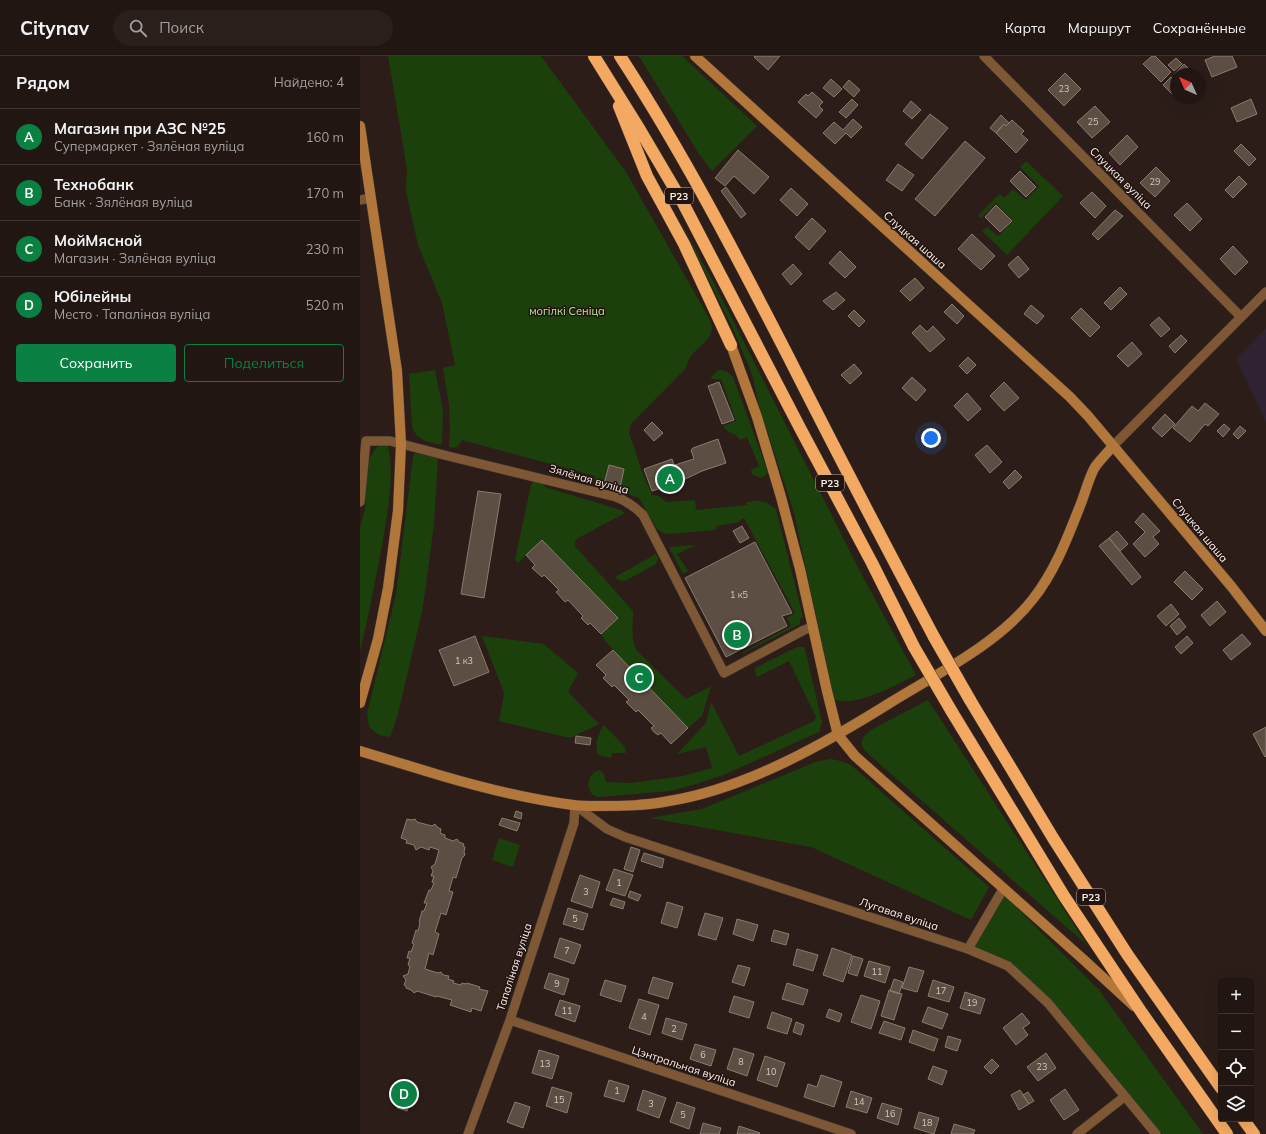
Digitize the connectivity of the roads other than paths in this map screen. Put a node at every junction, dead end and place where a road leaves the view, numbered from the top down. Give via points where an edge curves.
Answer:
1 (594, 56) edge
2 (620, 56) edge
3 (695, 56) edge
4 (984, 56) edge
5 (607, 77) junction
6 (360, 126) edge
7 (365, 199) edge
8 (1266, 292) edge
9 (1240, 317) junction
10 (731, 345) joint
11 (401, 444) junction
12 (1113, 446) junction
13 (360, 502) edge
14 (813, 627) junction
15 (1266, 631) edge
16 (360, 703) edge
17 (838, 735) junction
18 (360, 751) edge
19 (575, 805) junction
20 (1003, 889) junction
21 (968, 949) junction
22 (1142, 1013) junction
23 (510, 1020) junction
24 (1220, 1086) edge
25 (1124, 1096) junction
26 (1245, 1122) edge
27 (468, 1134) edge
28 (851, 1134) edge
29 (1077, 1134) edge
30 (1156, 1134) edge
31 (1227, 1134) edge
32 (1254, 1134) edge

1 - 5 highway, Р23
2 - 24 highway, Р23, bridge via 643,90 690,172 934,637 970,700 1119,941
3 - 12 street, Слуцкая шаша via 1070,397
4 - 9 street, Слуцкая вуліца
5 - 10 highway via 647,176 684,244
5 - 22 highway, Р23, bridge via 686,210 914,647 1064,896
6 - 7 street
7 - 11 street via 397,371
8 - 9 street
9 - 12 street
10 - 14 street via 757,417 781,497
11 - 13 street via 390,441 366,441
11 - 14 street, Зялёная вуліца via 616,497 635,506 643,514 724,673
11 - 16 street via 398,510 388,588 378,639
12 - 15 street, Слуцкая шаша
12 - 17 street via 1094,468 1048,579 1014,620 973,652
14 - 17 street
17 - 19 street via 736,783 694,796 643,805
17 - 20 street via 855,756
18 - 19 street via 488,789
19 - 21 street, Лугавая вуліца via 607,829 625,837
19 - 23 street, Тапаліная вуліца via 574,823
20 - 21 street
20 - 22 street
21 - 25 street, Лугавая вуліца via 1008,966 1048,1004
22 - 31 highway, Р23
23 - 27 street, Тапаліная вуліца
23 - 28 street, Цэнтральная вуліца
25 - 29 street
25 - 30 street, Лугавая вуліца
26 - 32 highway

